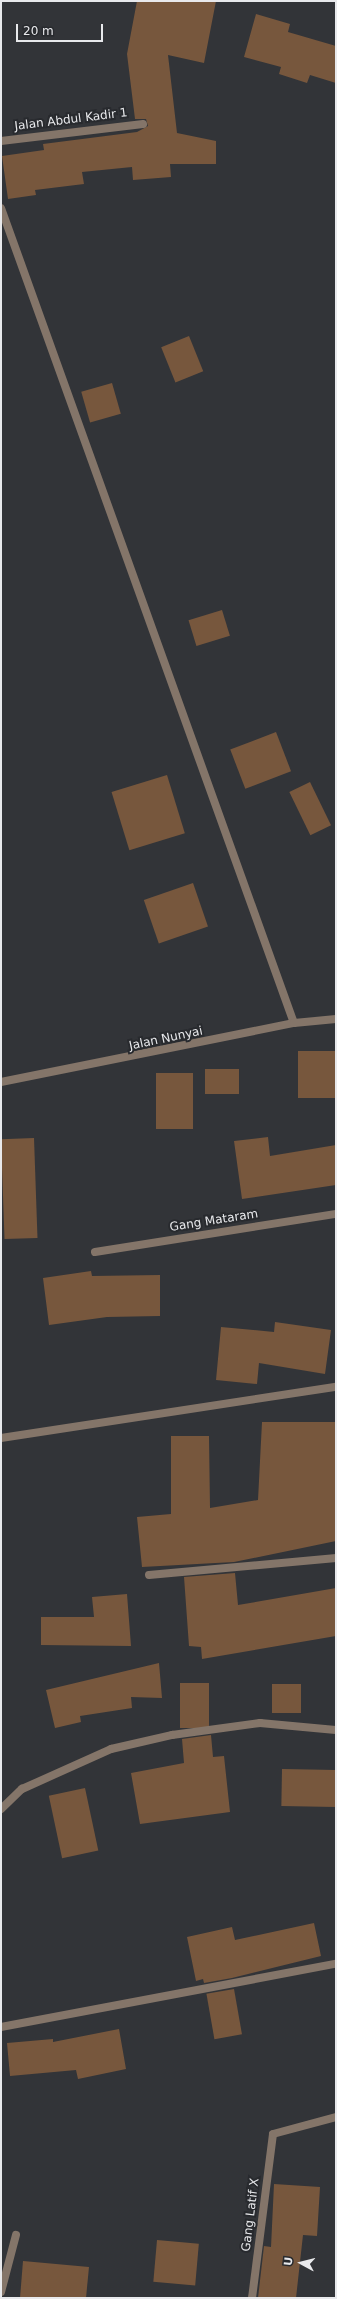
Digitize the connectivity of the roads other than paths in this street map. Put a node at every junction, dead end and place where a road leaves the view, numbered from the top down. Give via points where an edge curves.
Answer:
1 (143, 124) dead end
2 (1, 141) edge
3 (1, 208) edge
4 (336, 1019) edge
5 (294, 1023) junction
6 (1, 1082) edge
7 (336, 1214) edge
8 (95, 1252) dead end
9 (336, 1387) edge
10 (1, 1438) edge
11 (336, 1558) edge
12 (149, 1575) dead end
13 (336, 1730) edge
14 (1, 1809) edge
15 (336, 1964) edge
16 (1, 2026) edge
17 (336, 2117) edge
18 (16, 2235) dead end
19 (1, 2292) edge
20 (252, 2298) edge

1 - 2 street, Jalan Abdul Kadir 1
3 - 5 street
4 - 5 street, Jalan Nunyai
5 - 6 street, Jalan Nunyai
7 - 8 street, Gang Mataram
9 - 10 street
11 - 12 street
13 - 14 street via 260,1723 172,1735 119,1747 62,1768 22,1789
15 - 16 street
17 - 20 street, Gang Latif X via 273,2134
18 - 19 street

